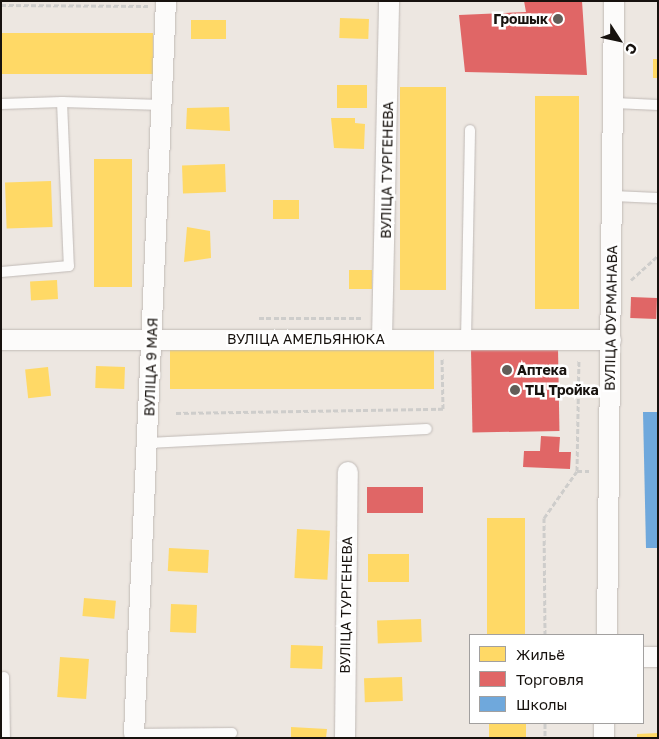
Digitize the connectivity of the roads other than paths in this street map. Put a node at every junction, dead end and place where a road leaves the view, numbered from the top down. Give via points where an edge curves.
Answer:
1 (389, 1) edge
2 (614, 1) edge
3 (166, 4) edge
4 (62, 102) junction
5 (615, 103) junction
6 (1, 104) edge
7 (162, 105) junction
8 (658, 105) edge
9 (470, 130) dead end
10 (613, 196) junction
11 (658, 198) edge
12 (1, 272) edge
13 (153, 339) junction
14 (382, 339) junction
15 (1, 340) edge
16 (466, 340) junction
17 (610, 340) junction
18 (428, 430) dead end
19 (148, 443) junction
20 (348, 472) dead end
21 (607, 634) edge
22 (644, 657) edge
23 (658, 657) edge
24 (4, 677) dead end
25 (604, 724) edge
26 (232, 732) dead end
27 (134, 734) joint
28 (6, 738) edge
29 (345, 738) edge
30 (604, 738) edge

1 - 14 street, ВУЛІЦА ТУРГЕНЕВА
2 - 5 street, ВУЛІЦА ФУРМАНАВА
3 - 7 street, ВУЛІЦА 9 МАЯ
4 - 6 lane
4 - 7 lane
4 - 12 lane via 69,266
5 - 8 lane
5 - 10 street, ВУЛІЦА ФУРМАНАВА
7 - 13 street, ВУЛІЦА 9 МАЯ
9 - 16 lane
10 - 11 lane
10 - 17 street, ВУЛІЦА ФУРМАНАВА
13 - 14 street, ВУЛІЦА АМЕЛЬЯНЮКА
13 - 15 street, ВУЛІЦА АМЕЛЬЯНЮКА
13 - 19 street, ВУЛІЦА 9 МАЯ
14 - 16 street, ВУЛІЦА АМЕЛЬЯНЮКА
16 - 17 street, ВУЛІЦА АМЕЛЬЯНЮКА
17 - 21 street, ВУЛІЦА ФУРМАНАВА
18 - 19 lane
19 - 27 street, ВУЛІЦА 9 МАЯ
20 - 29 street, ВУЛІЦА ТУРГЕНЕВА
22 - 23 street
24 - 28 lane
25 - 30 street
26 - 27 lane

